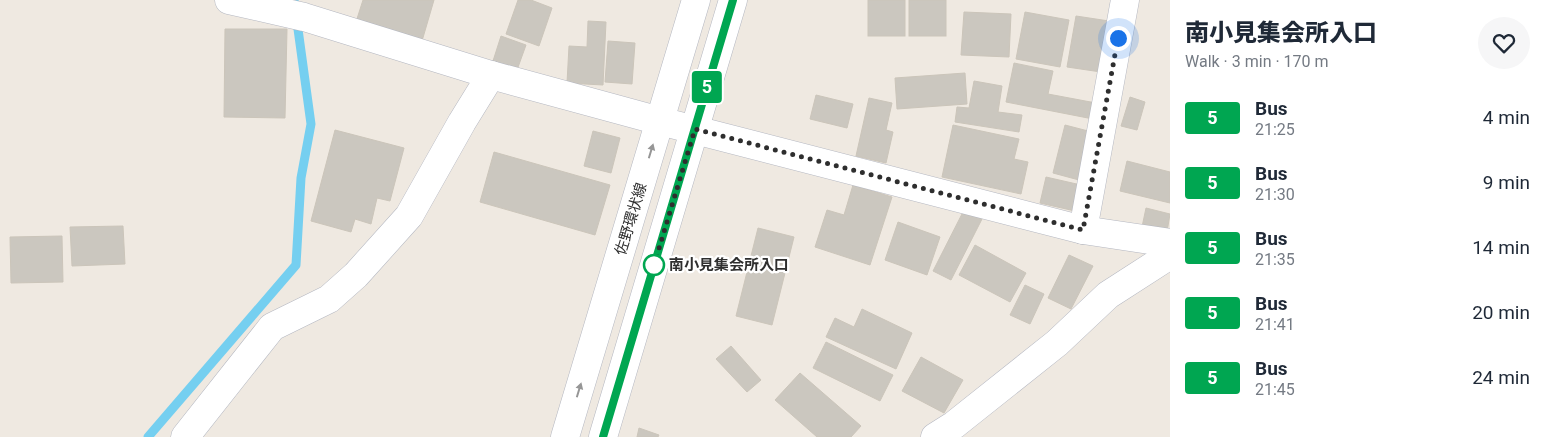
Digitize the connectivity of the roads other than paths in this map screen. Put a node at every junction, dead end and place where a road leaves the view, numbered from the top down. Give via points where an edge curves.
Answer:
1 (229, 0) edge
2 (696, 0) edge
3 (733, 0) edge
4 (1125, 0) edge
5 (491, 75) junction
6 (660, 121) junction
7 (695, 129) junction
8 (1083, 230) junction
9 (1170, 243) edge
10 (1170, 256) edge
11 (185, 437) edge
12 (565, 437) edge
13 (603, 437) edge
14 (935, 437) edge

1 - 5 street via 304,17
2 - 6 street, 佐野環状線
3 - 7 street
4 - 8 street
5 - 6 street
5 - 11 street via 409,216 356,275 329,299 272,327
6 - 7 street
12 -> 6 street, 佐野環状線
7 - 8 street
7 - 13 street
8 - 9 street
10 - 14 street via 1108,295 1057,343 954,426

